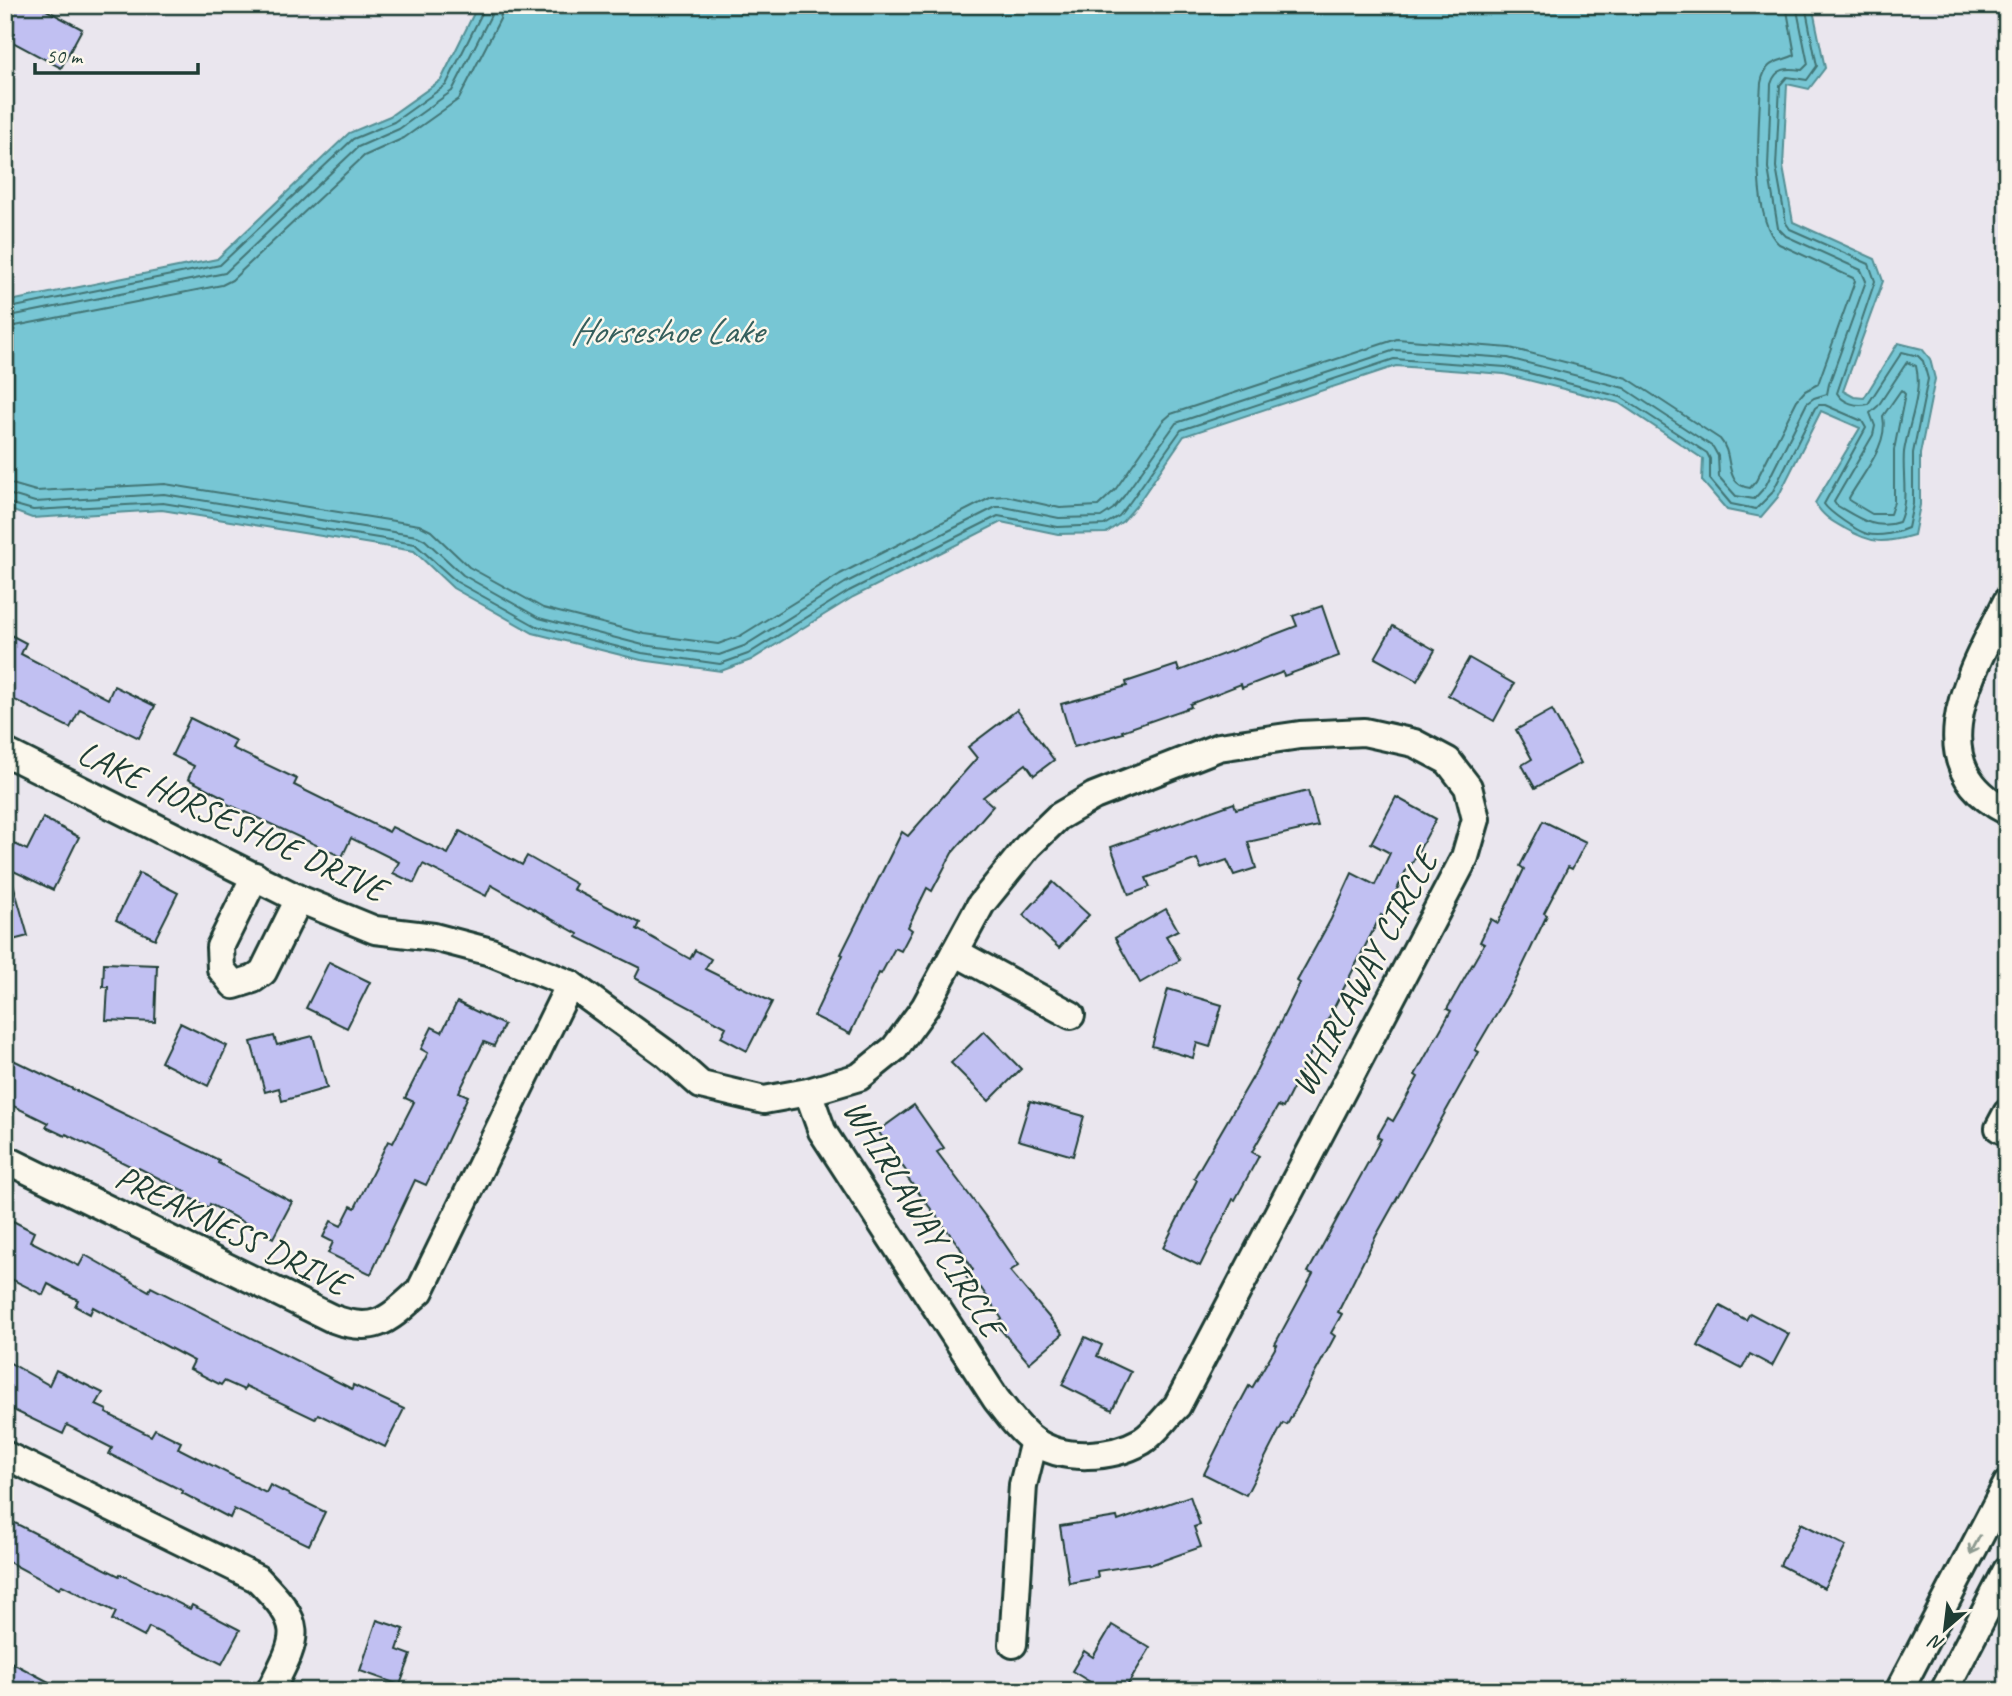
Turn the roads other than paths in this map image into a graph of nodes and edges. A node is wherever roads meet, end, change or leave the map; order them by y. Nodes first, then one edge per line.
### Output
1 (2007, 601) edge
2 (5, 752) edge
3 (2007, 811) edge
4 (255, 876) junction
5 (299, 899) junction
6 (955, 952) junction
7 (570, 984) junction
8 (1071, 1015) dead end
9 (808, 1092) junction
10 (2007, 1113) edge
11 (2007, 1132) edge
12 (5, 1159) edge
13 (1034, 1441) junction
14 (5, 1455) edge
15 (2007, 1484) edge
16 (2007, 1570) edge
17 (1013, 1644) dead end
18 (270, 1691) edge
19 (1899, 1691) edge
20 (1944, 1691) edge

1 - 3 street
2 - 4 street, LAKE HORSESHOE DRIVE
4 - 5 street, LAKE HORSESHOE DRIVE
4 - 5 street
5 - 7 street, LAKE HORSESHOE DRIVE
6 - 8 street
6 - 9 street, WHIRLAWAY CIRCLE
6 - 13 street, WHIRLAWAY CIRCLE
7 - 9 street, LAKE HORSESHOE DRIVE
7 - 12 street, PREAKNESS DRIVE
9 - 13 street, WHIRLAWAY CIRCLE
10 - 11 street
13 - 17 street
14 - 18 street
15 -> 19 street
16 - 20 street

